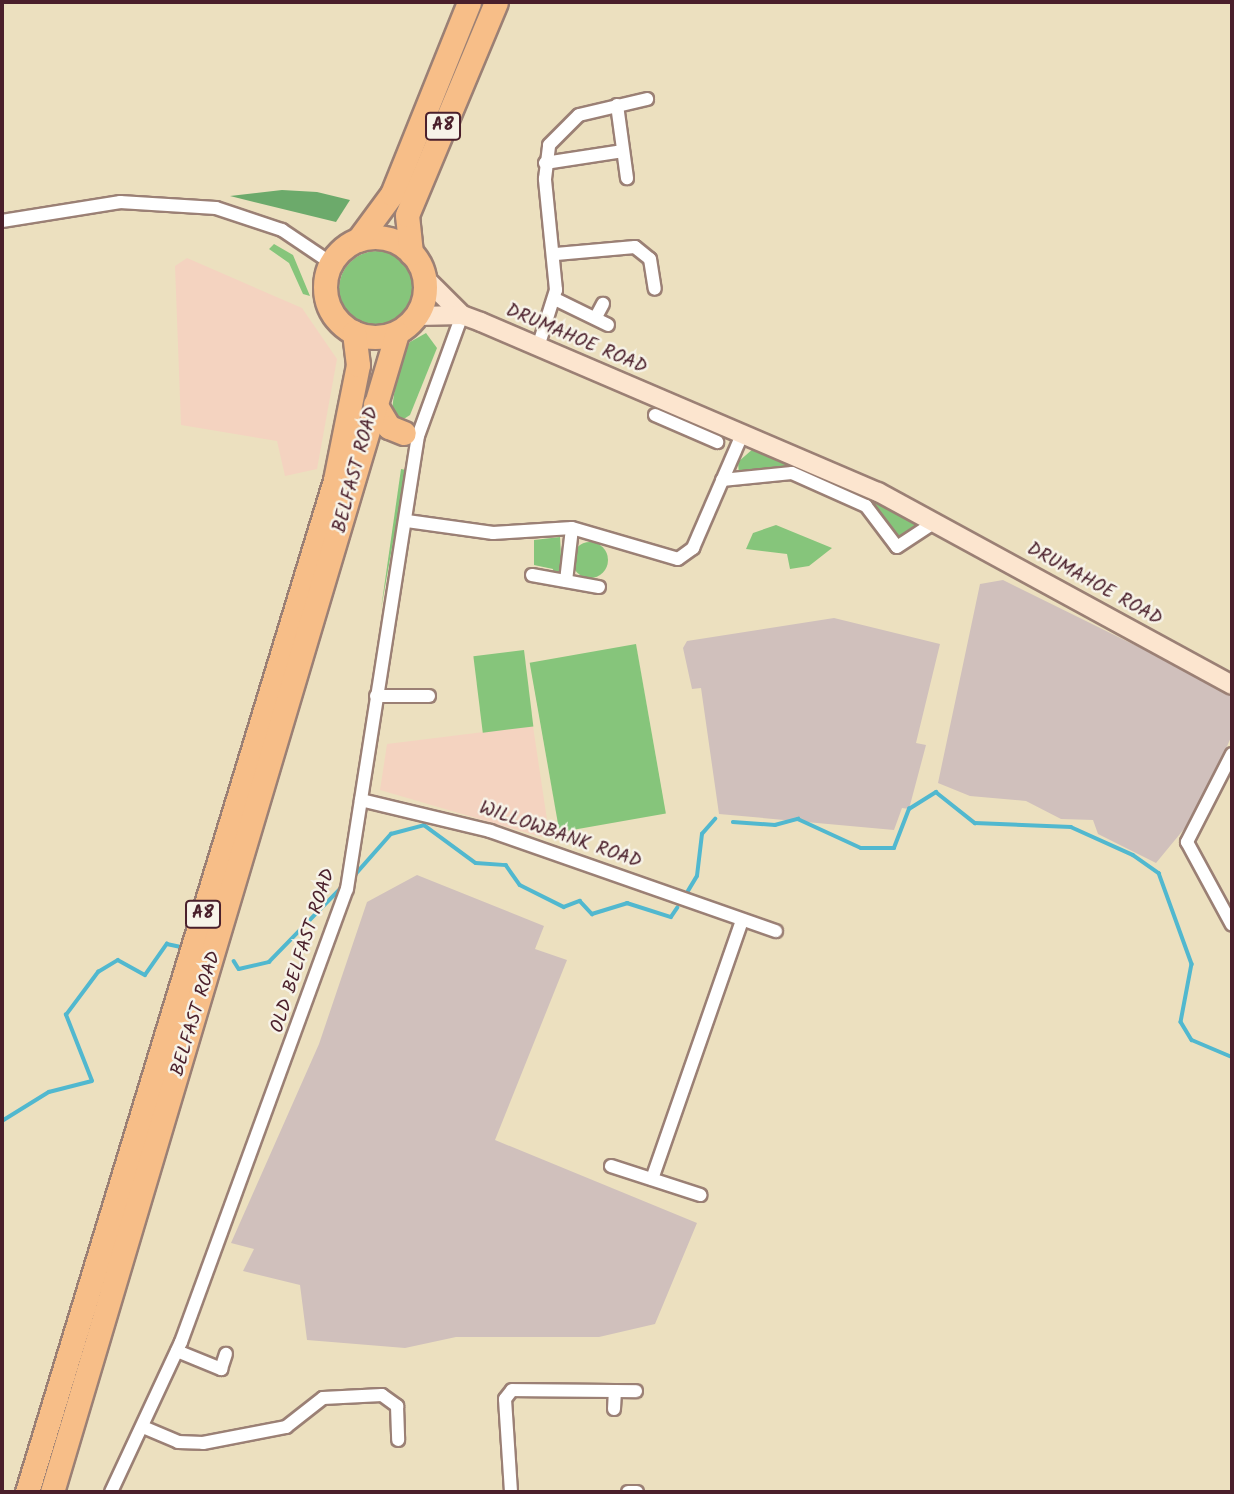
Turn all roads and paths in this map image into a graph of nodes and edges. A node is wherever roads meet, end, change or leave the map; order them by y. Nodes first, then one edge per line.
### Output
1 (469, 2) edge
2 (496, 2) edge
3 (647, 99) dead end
4 (617, 105) junction
5 (623, 150) junction
6 (545, 163) junction
7 (627, 178) dead end
8 (2, 221) edge
9 (358, 240) junction
10 (411, 253) junction
11 (556, 254) junction
12 (331, 263) junction
13 (423, 276) junction
14 (655, 289) dead end
15 (555, 299) junction
16 (603, 304) dead end
17 (462, 315) junction
18 (418, 316) junction
19 (596, 317) junction
20 (608, 325) dead end
21 (354, 332) junction
22 (397, 333) junction
23 (537, 346) junction
24 (375, 404) junction
25 (665, 413) junction
26 (411, 435) junction
27 (742, 435) junction
28 (717, 442) dead end
29 (722, 480) junction
30 (407, 521) junction
31 (935, 522) junction
32 (572, 528) junction
33 (532, 575) dead end
34 (566, 581) junction
35 (599, 587) dead end
36 (1232, 685) edge
37 (376, 696) junction
38 (429, 696) dead end
39 (1232, 754) edge
40 (361, 800) junction
41 (742, 920) junction
42 (1232, 925) edge
43 (776, 931) dead end
44 (611, 1166) dead end
45 (652, 1179) junction
46 (700, 1195) dead end
47 (177, 1351) junction
48 (226, 1354) dead end
49 (636, 1391) dead end
50 (615, 1392) junction
51 (614, 1409) dead end
52 (143, 1427) junction
53 (398, 1440) dead end
54 (27, 1492) edge
55 (52, 1492) edge
56 (111, 1492) edge
57 (511, 1492) edge
58 (628, 1492) edge
59 (637, 1492) edge

1 - 9 highway, A8
2 - 10 highway, A8
3 - 4 street
4 - 5 street
4 - 6 street
5 - 6 street
5 - 7 street
6 - 11 street
8 - 12 street
9 - 10 highway
9 - 12 highway, A8
10 - 13 highway, A8
11 - 14 street
11 - 15 street
12 - 21 highway
13 - 17 main road, DRUMAHOE ROAD
13 - 18 highway
15 - 19 street
15 - 23 street
16 - 19 street
17 - 18 main road, DRUMAHOE ROAD
17 - 23 main road, DRUMAHOE ROAD
17 - 26 street, OLD BELFAST ROAD
18 - 22 highway
19 - 20 street
21 - 22 highway
21 - 54 highway, BELFAST ROAD / A8
22 - 24 highway, BELFAST ROAD / A8
23 - 25 main road, DRUMAHOE ROAD
24 - 26 highway
24 - 55 highway, BELFAST ROAD / A8
25 - 27 main road, DRUMAHOE ROAD
25 - 28 street, DRUMAHOE ROAD
26 - 30 street, OLD BELFAST ROAD
27 - 29 street
27 - 31 main road, DRUMAHOE ROAD
29 - 31 street
29 - 32 street
30 - 32 street
30 - 37 street, OLD BELFAST ROAD
31 - 36 main road, DRUMAHOE ROAD
32 - 34 street
33 - 34 street
34 - 35 street
37 - 38 street
37 - 40 street, OLD BELFAST ROAD
39 - 42 street
40 - 41 street, WILLOWBANK ROAD
40 - 47 street, OLD BELFAST ROAD
41 - 43 street, WILLOWBANK ROAD
41 - 45 street
44 - 45 street
45 - 46 street
47 - 48 street
47 - 52 street, OLD BELFAST ROAD
49 - 50 street
50 - 51 street
50 - 57 street
52 - 53 street
52 - 56 street, OLD BELFAST ROAD
58 - 59 street

